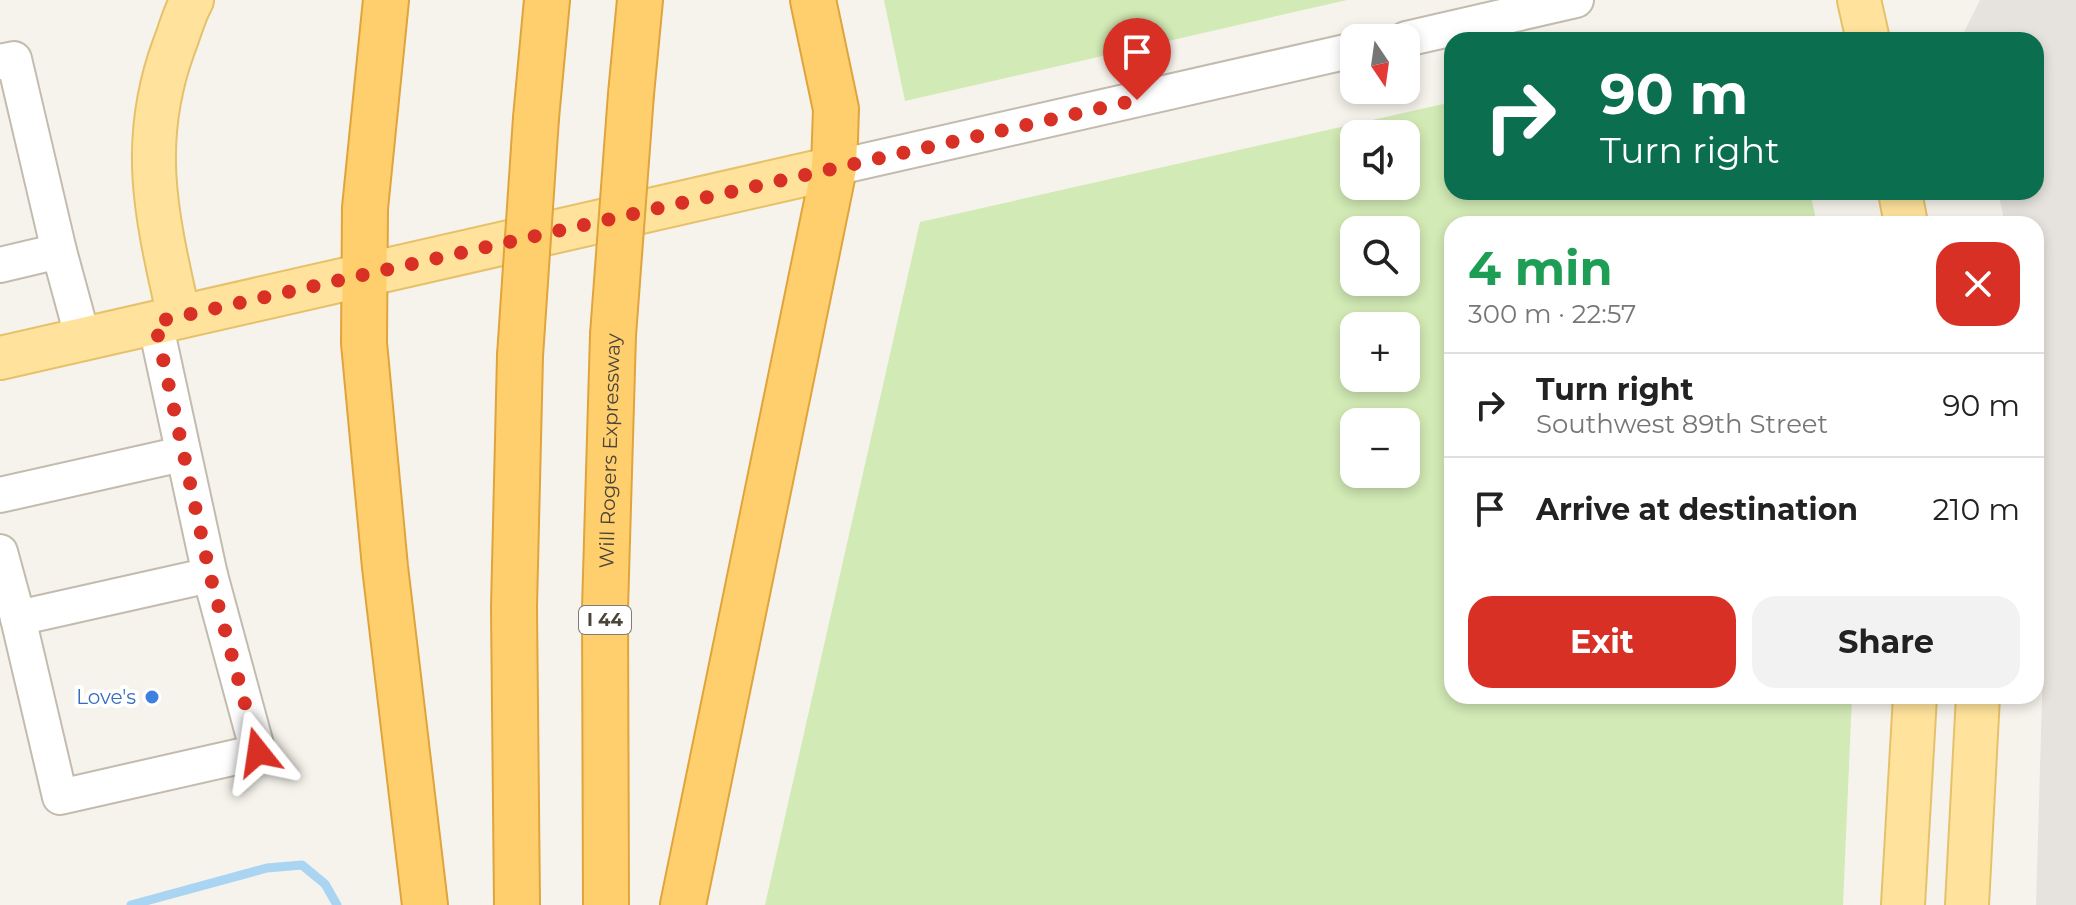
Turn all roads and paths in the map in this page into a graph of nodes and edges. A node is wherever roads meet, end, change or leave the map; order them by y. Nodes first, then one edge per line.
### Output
1 (192, 0) edge
2 (386, 0) edge
3 (547, 0) edge
4 (640, 0) edge
5 (813, 0) edge
6 (1576, 0) edge
7 (1859, 0) edge
8 (1866, 32) edge
9 (1420, 36) edge
10 (1340, 53) edge
11 (0, 62) edge
12 (834, 168) junction
13 (59, 251) junction
14 (0, 265) edge
15 (364, 273) junction
16 (167, 319) junction
17 (83, 339) junction
18 (0, 358) edge
19 (182, 454) junction
20 (0, 495) edge
21 (0, 552) edge
22 (210, 575) junction
23 (18, 618) junction
24 (1915, 704) edge
25 (1978, 704) edge
26 (425, 905) edge
27 (517, 905) edge
28 (606, 905) edge
29 (683, 905) edge
30 (1903, 905) edge
31 (1967, 905) edge

1 - 16 main road
2 - 15 highway
3 - 27 highway, bridge
4 - 28 highway, Will Rogers Expressway / I 44, bridge
5 - 12 highway
6 - 9 street
7 - 8 main road
10 - 12 street
11 - 13 street
12 - 15 main road
12 - 29 highway
13 - 14 street
13 - 17 street
15 - 16 main road
15 - 26 highway
16 - 17 main road
16 - 19 street
17 - 18 main road
19 - 20 street
19 - 22 street
21 - 23 street
22 - 23 street
22 - 23 street
24 - 30 main road
25 - 31 main road

